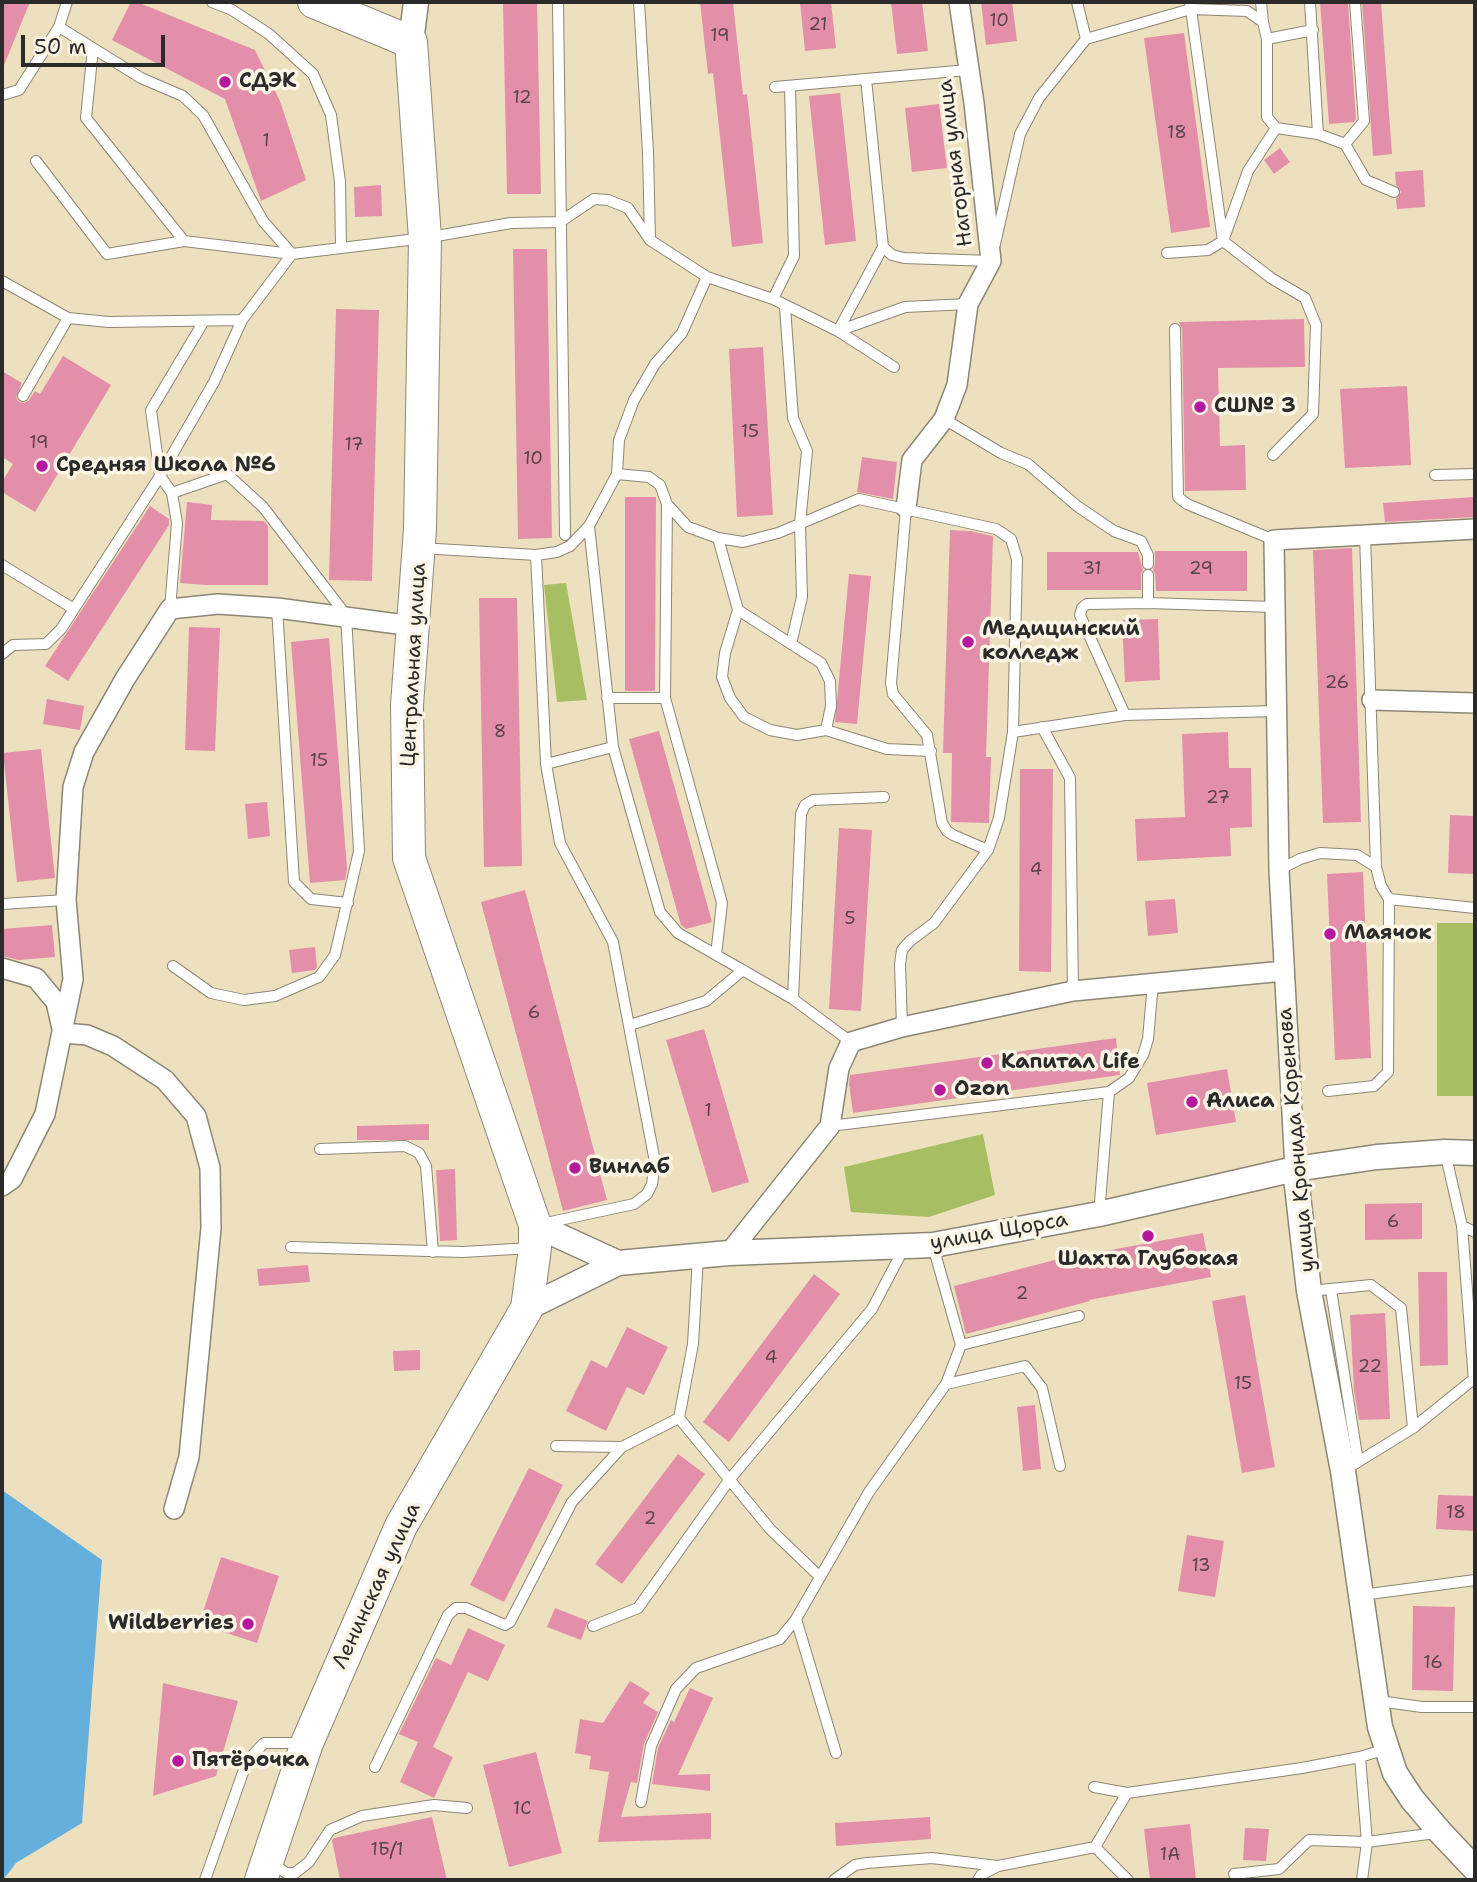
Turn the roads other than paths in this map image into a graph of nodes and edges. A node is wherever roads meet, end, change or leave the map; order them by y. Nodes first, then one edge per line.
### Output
1 (67, 2) edge
2 (212, 2) edge
3 (314, 2) edge
4 (416, 2) edge
5 (558, 2) edge
6 (639, 2) edge
7 (958, 2) edge
8 (1077, 2) edge
9 (1261, 2) edge
10 (1310, 2) edge
11 (1355, 2) edge
12 (1190, 6) edge
13 (1262, 22) junction
14 (59, 27) junction
15 (1312, 30) junction
16 (1086, 39) junction
17 (1267, 39) junction
18 (411, 42) junction
19 (93, 48) junction
20 (968, 70) junction
21 (866, 79) junction
22 (775, 86) dead end
23 (790, 86) junction
24 (2, 95) edge
25 (1276, 128) junction
26 (1318, 134) junction
27 (1345, 144) junction
28 (36, 161) dead end
29 (1394, 192) dead end
30 (560, 222) junction
31 (425, 238) junction
32 (650, 240) junction
33 (184, 241) junction
34 (1223, 241) junction
35 (883, 247) junction
36 (341, 248) junction
37 (1167, 253) dead end
38 (292, 254) junction
39 (991, 261) junction
40 (707, 277) junction
41 (2, 281) edge
42 (773, 299) junction
43 (968, 304) junction
44 (785, 307) junction
45 (68, 318) junction
46 (243, 320) junction
47 (204, 321) junction
48 (1175, 329) dead end
49 (838, 331) junction
50 (894, 367) dead end
51 (23, 396) dead end
52 (944, 419) junction
53 (1273, 455) dead end
54 (617, 474) junction
55 (1475, 474) edge
56 (1435, 475) dead end
57 (160, 476) junction
58 (172, 493) junction
59 (667, 504) junction
60 (906, 508) junction
61 (800, 524) junction
62 (589, 526) junction
63 (1475, 529) edge
64 (565, 535) dead end
65 (1365, 535) junction
66 (718, 538) junction
67 (1273, 540) junction
68 (419, 548) junction
69 (536, 555) junction
70 (1148, 564) dead end
71 (2, 565) edge
72 (1148, 575) dead end
73 (1148, 603) junction
74 (1274, 607) junction
75 (277, 608) junction
76 (74, 609) junction
77 (170, 609) junction
78 (738, 610) junction
79 (346, 615) junction
80 (413, 626) junction
81 (791, 644) junction
82 (2, 654) edge
83 (607, 698) junction
84 (665, 698) junction
85 (1372, 700) junction
86 (1475, 703) edge
87 (1277, 711) junction
88 (1125, 715) junction
89 (1042, 727) junction
90 (826, 730) junction
91 (1013, 732) junction
92 (613, 747) junction
93 (931, 751) junction
94 (546, 764) junction
95 (884, 797) dead end
96 (988, 850) junction
97 (1376, 867) junction
98 (1279, 870) junction
99 (1390, 899) junction
100 (65, 900) junction
101 (348, 903) junction
102 (2, 904) edge
103 (1475, 908) edge
104 (716, 955) junction
105 (173, 966) dead end
106 (2, 968) edge
107 (743, 970) junction
108 (1284, 971) junction
109 (1153, 983) junction
110 (1073, 991) junction
111 (793, 999) junction
112 (630, 1025) junction
113 (902, 1027) junction
114 (63, 1033) junction
115 (851, 1042) junction
116 (1328, 1091) dead end
117 (1109, 1092) junction
118 (830, 1126) junction
119 (320, 1149) dead end
120 (1445, 1152) junction
121 (1475, 1153) edge
122 (1295, 1168) junction
123 (2, 1186) edge
124 (1099, 1214) junction
125 (1462, 1226) junction
126 (1475, 1232) edge
127 (535, 1237) junction
128 (933, 1245) junction
129 (291, 1247) dead end
130 (904, 1247) junction
131 (433, 1252) junction
132 (729, 1253) junction
133 (698, 1255) junction
134 (618, 1263) junction
135 (1320, 1290) junction
136 (527, 1308) junction
137 (1079, 1316) dead end
138 (961, 1345) junction
139 (1474, 1379) edge
140 (946, 1384) junction
141 (679, 1418) junction
142 (1413, 1428) junction
143 (556, 1446) dead end
144 (622, 1447) junction
145 (1060, 1466) dead end
146 (1351, 1466) junction
147 (730, 1479) junction
148 (174, 1509) dead end
149 (819, 1576) junction
150 (1475, 1580) edge
151 (1362, 1595) junction
152 (796, 1619) junction
153 (593, 1626) dead end
154 (1376, 1706) junction
155 (1475, 1707) edge
156 (307, 1743) junction
157 (1387, 1749) junction
158 (835, 1753) dead end
159 (1360, 1757) junction
160 (375, 1767) dead end
161 (1094, 1787) dead end
162 (1127, 1793) junction
163 (641, 1802) dead end
164 (467, 1808) dead end
165 (1440, 1832) junction
166 (1367, 1842) junction
167 (1096, 1847) junction
168 (998, 1866) junction
169 (1475, 1869) edge
170 (264, 1870) edge
171 (1234, 1874) dead end
172 (205, 1880) edge
173 (834, 1880) edge
174 (978, 1880) edge
175 (1128, 1880) edge
176 (1362, 1880) edge

1 - 14 lane
2 - 36 lane
3 - 18 main road
4 - 18 street, Центральная улица
5 - 30 lane
6 - 32 lane
7 - 20 street, Нагорная улица
8 - 16 lane
9 - 13 lane
10 - 15 lane
11 - 27 lane
12 - 13 lane
12 - 16 lane
12 - 34 lane
13 - 17 lane
14 - 19 lane
14 - 24 lane
15 - 17 lane
15 - 26 lane
16 - 39 lane
17 - 25 lane
18 - 31 main road, Центральная улица
19 - 33 lane
19 - 38 lane
20 - 21 lane
20 - 39 street, Нагорная улица
21 - 23 lane
21 - 35 lane
22 - 23 lane
23 - 42 lane
25 - 26 lane
25 - 34 lane
26 - 27 lane
27 - 29 lane
28 - 33 lane
30 - 31 lane
30 - 32 lane
30 - 64 lane
31 - 36 lane
31 - 68 main road, Центральная улица
32 - 40 lane
33 - 38 lane
34 - 37 lane
34 - 53 lane
35 - 39 lane
35 - 49 lane
36 - 38 lane
38 - 46 lane
39 - 43 street, Нагорная улица
40 - 42 lane
40 - 54 lane
41 - 45 lane
42 - 44 lane
43 - 49 lane
43 - 52 street, Нагорная улица
44 - 49 lane
44 - 61 lane
45 - 47 lane
45 - 51 lane
46 - 47 lane
46 - 57 lane
47 - 57 lane
48 - 67 lane
49 - 50 lane
52 - 60 street, Нагорная улица
52 - 70 lane
54 - 59 lane
54 - 62 lane
55 - 56 lane
57 - 58 lane
57 - 76 lane
58 - 77 lane
58 - 79 lane
59 - 66 lane
59 - 84 lane
60 - 61 lane
60 - 91 lane
60 - 93 lane
61 - 66 lane
61 - 81 lane
62 - 69 lane
62 - 83 lane
63 - 65 street
65 - 67 street
65 - 85 lane
66 - 78 lane
67 - 74 street, улица Кронида Коренова
68 - 69 lane
68 - 80 main road, Центральная улица
69 - 94 lane
71 - 76 lane
72 - 73 lane
73 - 74 lane
73 - 88 lane
74 - 87 street, улица Кронида Коренова
75 - 77 street
75 - 79 street
75 - 101 lane
76 - 82 lane
77 - 100 street
78 - 81 lane
78 - 90 lane
79 - 80 street
79 - 101 lane
80 - 127 main road, Центральная улица
81 - 90 lane
83 - 84 lane
83 - 92 lane
84 - 104 lane
85 - 86 street
85 - 97 lane
87 - 88 lane
87 - 98 street, улица Кронида Коренова
88 - 89 lane
89 - 91 lane
89 - 110 lane
90 - 93 lane
91 - 96 lane
92 - 94 lane
92 - 104 lane
93 - 96 lane
94 - 112 lane
95 - 111 lane
96 - 113 lane
97 - 98 lane
97 - 99 lane
98 - 108 street, улица Кронида Коренова
99 - 103 lane
99 - 116 lane
100 - 102 lane
100 - 114 street
101 - 105 lane
104 - 107 lane
106 - 114 street
107 - 111 lane
107 - 112 lane
108 - 109 street
108 - 122 street, улица Кронида Коренова
109 - 110 street
109 - 117 lane
110 - 113 street
111 - 115 lane
112 - 127 lane
113 - 115 street
114 - 123 street
114 - 148 street
115 - 118 street
117 - 118 lane
117 - 124 lane
118 - 132 street
119 - 131 lane
120 - 121 street, улица Щорса
120 - 122 street, улица Щорса
120 - 125 lane
122 - 124 street, улица Щорса
122 - 135 street, улица Кронида Коренова
124 - 128 street, улица Щорса
125 - 126 lane
125 - 139 lane
127 - 131 lane
127 - 134 street
127 - 136 main road, Центральная улица
128 - 130 street, улица Щорса
128 - 138 lane
129 - 131 lane
130 - 132 street, улица Щорса
130 - 147 lane
132 - 133 street, улица Щорса
133 - 134 street, улица Щорса
133 - 141 lane
134 - 136 street, улица Щорса
135 - 142 lane
135 - 146 street, улица Кронида Коренова
136 - 156 main road, Ленинская улица
137 - 138 lane
138 - 140 lane
139 - 142 lane
140 - 145 lane
140 - 149 lane
141 - 144 lane
141 - 147 lane
142 - 146 lane
143 - 144 lane
144 - 160 lane
146 - 151 street, улица Кронида Коренова
147 - 149 lane
147 - 153 lane
149 - 152 lane
150 - 151 lane
151 - 154 street, улица Кронида Коренова
152 - 158 lane
152 - 163 lane
154 - 155 lane
154 - 157 street, улица Кронида Коренова
156 - 170 main road, Ленинская улица
156 - 172 lane
157 - 159 lane
157 - 165 street, улица Кронида Коренова
159 - 162 lane
159 - 166 lane
161 - 162 lane
162 - 167 lane
164 - 170 lane
165 - 166 lane
165 - 169 street, улица Кронида Коренова
166 - 171 lane
166 - 176 lane
167 - 168 lane
167 - 175 lane
168 - 173 lane
168 - 174 lane

